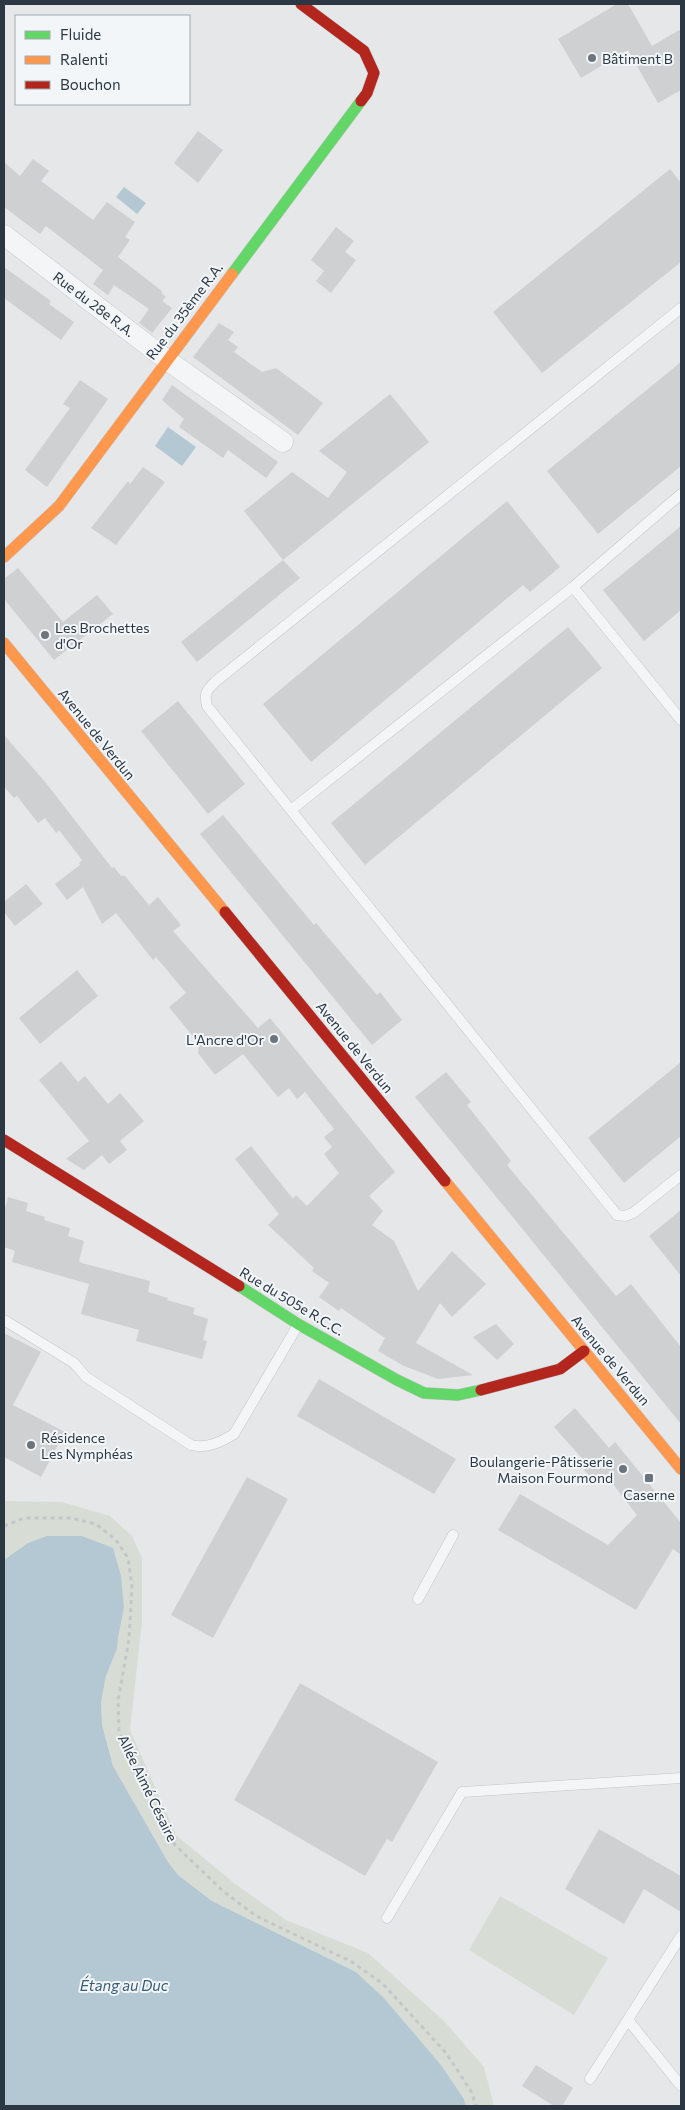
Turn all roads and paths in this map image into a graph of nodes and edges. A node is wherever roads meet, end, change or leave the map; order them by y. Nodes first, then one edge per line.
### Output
1 (302, 4) edge
2 (4, 235) edge
3 (681, 308) edge
4 (167, 360) junction
5 (283, 442) dead end
6 (681, 494) edge
7 (4, 557) edge
8 (573, 587) junction
9 (4, 643) edge
10 (681, 720) edge
11 (291, 810) junction
12 (4, 1140) edge
13 (681, 1175) edge
14 (4, 1320) edge
15 (298, 1324) junction
16 (584, 1351) junction
17 (681, 1469) edge
18 (4, 1526) edge
19 (452, 1534) dead end
20 (418, 1599) dead end
21 (681, 1778) edge
22 (387, 1918) dead end
23 (681, 1936) edge
24 (628, 2020) junction
25 (590, 2079) dead end
26 (681, 2086) edge
27 (476, 2106) edge

1 - 4 street, Rue du 35ème R.A.
2 - 4 street, Rue du 28e R.A.
3 - 11 lane
4 - 5 street, Rue du 28e R.A.
4 - 7 street, Rue du 35ème R.A.
6 - 8 lane
8 - 10 lane
8 - 11 lane
9 - 16 street, Avenue de Verdun
11 - 13 lane
12 - 15 street, Rue du 505e R.C.C.
14 - 15 lane
15 - 16 street, Rue du 505e R.C.C.
16 - 17 street, Avenue de Verdun
18 - 27 path, Allée Aimé Césaire
19 - 20 lane
21 - 22 lane
23 - 24 lane
24 - 25 lane
24 - 26 lane

